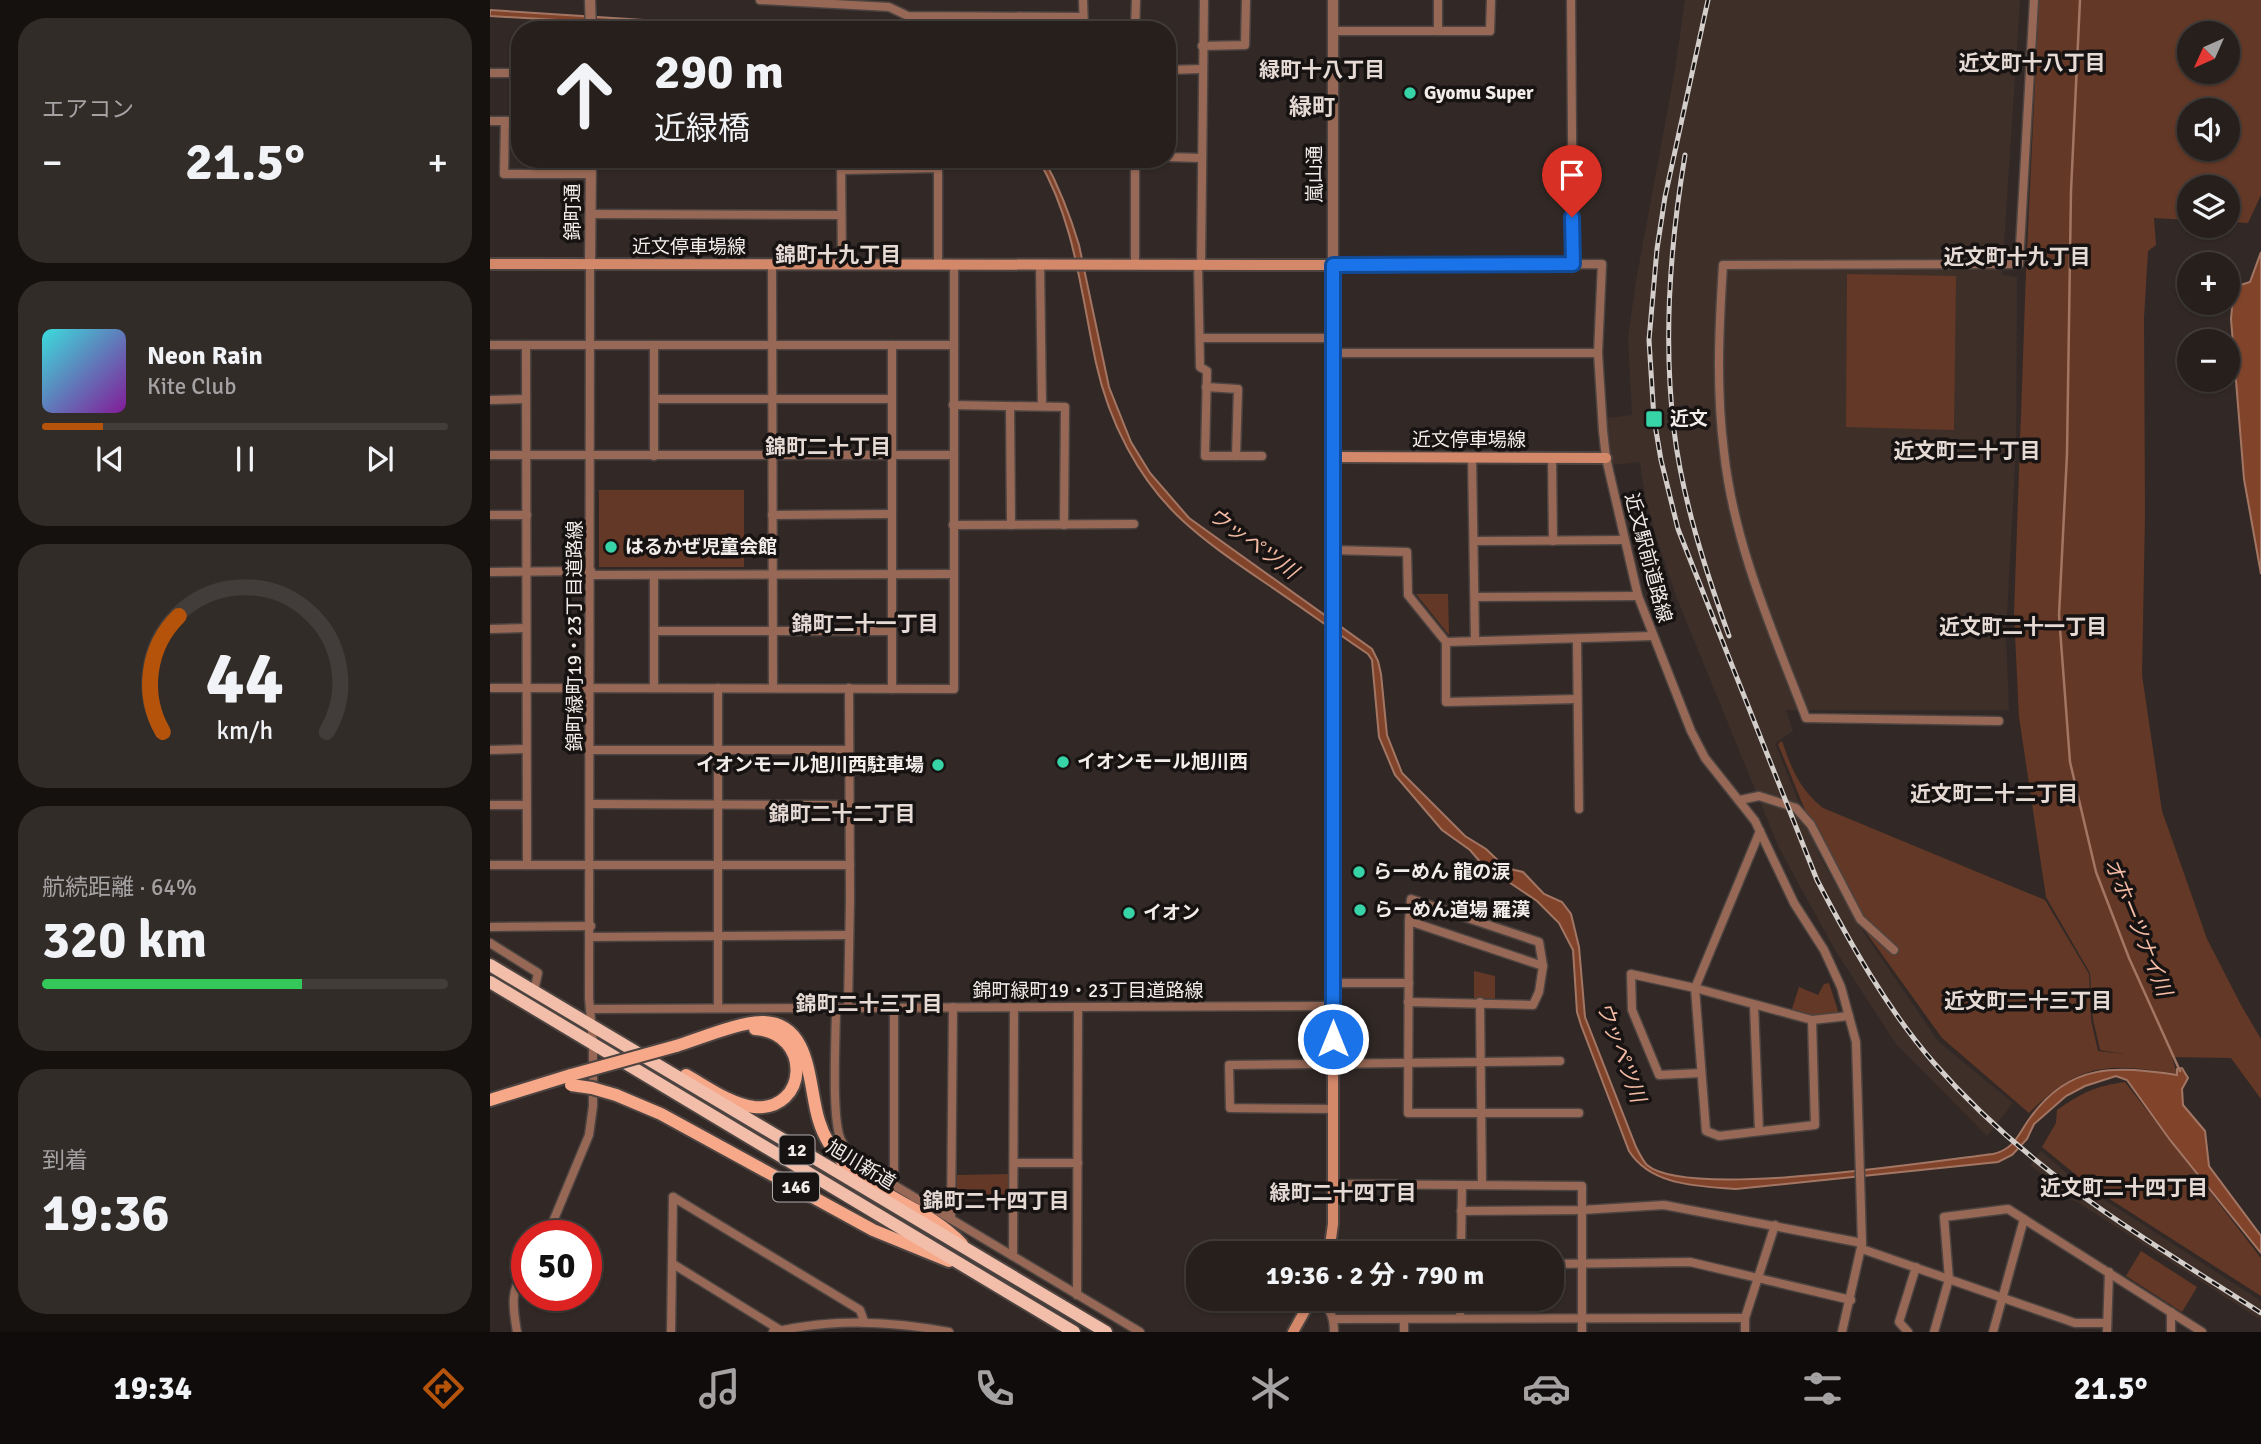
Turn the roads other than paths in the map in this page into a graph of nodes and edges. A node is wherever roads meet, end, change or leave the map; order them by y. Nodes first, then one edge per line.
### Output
1 (590, 0) edge
2 (760, 0) edge
3 (1083, 0) edge
4 (1136, 0) edge
5 (1204, 0) edge
6 (1246, 0) edge
7 (1332, 0) edge
8 (1438, 0) edge
9 (1491, 0) edge
10 (1571, 0) edge
11 (2034, 0) edge
12 (838, 3) edge
13 (1083, 17) junction
14 (591, 21) edge
15 (1083, 21) edge
16 (1135, 21) edge
17 (1333, 31) junction
18 (1438, 31) junction
19 (1202, 46) junction
20 (1201, 69) junction
21 (1176, 70) edge
22 (490, 73) edge
23 (511, 73) edge
24 (490, 121) edge
25 (505, 121) junction
26 (511, 121) edge
27 (1176, 158) edge
28 (1201, 158) junction
29 (591, 168) edge
30 (1135, 168) edge
31 (841, 170) joint
32 (591, 174) junction
33 (591, 214) junction
34 (841, 215) junction
35 (490, 264) edge
36 (590, 264) junction
37 (772, 264) junction
38 (842, 264) junction
39 (938, 264) junction
40 (954, 264) junction
41 (1040, 264) junction
42 (1135, 264) junction
43 (1200, 264) junction
44 (1573, 264) junction
45 (1333, 265) junction
46 (1200, 338) junction
47 (1332, 338) junction
48 (490, 345) edge
49 (526, 345) junction
50 (590, 345) junction
51 (654, 345) junction
52 (892, 345) junction
53 (954, 345) junction
54 (772, 346) junction
55 (1332, 353) junction
56 (1598, 353) junction
57 (1206, 387) junction
58 (654, 399) junction
59 (892, 399) junction
60 (490, 400) edge
61 (526, 400) junction
62 (772, 400) junction
63 (953, 405) junction
64 (1010, 406) junction
65 (1042, 406) junction
66 (490, 455) edge
67 (527, 455) junction
68 (954, 455) junction
69 (591, 456) junction
70 (654, 456) junction
71 (773, 456) junction
72 (892, 456) junction
73 (1236, 456) junction
74 (1262, 456) dead end
75 (1332, 457) junction
76 (1472, 457) junction
77 (1552, 457) junction
78 (1606, 458) junction
79 (891, 514) junction
80 (490, 515) edge
81 (527, 515) junction
82 (772, 515) junction
83 (1135, 524) dead end
84 (954, 525) junction
85 (1011, 525) junction
86 (1064, 525) junction
87 (1624, 540) junction
88 (1475, 541) junction
89 (1553, 541) junction
90 (1332, 550) junction
91 (490, 572) edge
92 (527, 572) junction
93 (591, 573) junction
94 (892, 574) junction
95 (654, 575) junction
96 (772, 575) junction
97 (953, 575) junction
98 (1638, 596) junction
99 (1475, 597) junction
100 (526, 628) junction
101 (490, 629) edge
102 (654, 631) junction
103 (891, 631) junction
104 (772, 632) junction
105 (1653, 636) junction
106 (1475, 640) junction
107 (1577, 640) junction
108 (1446, 642) junction
109 (490, 688) edge
110 (526, 688) junction
111 (654, 688) junction
112 (718, 688) junction
113 (773, 688) junction
114 (849, 688) junction
115 (590, 689) junction
116 (892, 689) junction
117 (1577, 699) junction
118 (1999, 721) dead end
119 (525, 749) junction
120 (490, 750) edge
121 (590, 750) junction
122 (718, 750) junction
123 (849, 750) junction
124 (1740, 800) junction
125 (590, 804) junction
126 (717, 804) junction
127 (490, 805) edge
128 (526, 805) junction
129 (850, 805) junction
130 (1579, 809) dead end
131 (1760, 831) junction
132 (527, 864) junction
133 (850, 864) junction
134 (490, 865) edge
135 (590, 865) junction
136 (717, 865) junction
137 (1409, 921) junction
138 (591, 926) junction
139 (490, 927) edge
140 (848, 935) junction
141 (717, 936) junction
142 (590, 937) junction
143 (490, 943) edge
144 (1894, 950) dead end
145 (490, 965) edge
146 (1543, 966) junction
147 (490, 982) edge
148 (1333, 983) junction
149 (1409, 983) junction
150 (1695, 988) junction
151 (534, 991) junction
152 (1408, 1002) junction
153 (1480, 1002) junction
154 (1754, 1004) junction
155 (1333, 1006) junction
156 (836, 1007) junction
157 (848, 1007) junction
158 (894, 1007) junction
159 (953, 1007) junction
160 (1078, 1007) junction
161 (718, 1008) junction
162 (1014, 1008) junction
163 (590, 1009) junction
164 (1850, 1016) junction
165 (1812, 1020) junction
166 (592, 1027) junction
167 (722, 1032) junction
168 (616, 1042) junction
169 (593, 1043) junction
170 (1481, 1061) junction
171 (1560, 1061) dead end
172 (1333, 1063) junction
173 (1408, 1063) junction
174 (1701, 1073) junction
175 (571, 1080) junction
176 (490, 1100) edge
177 (1333, 1110) junction
178 (1579, 1113) dead end
179 (1482, 1114) junction
180 (1759, 1130) junction
181 (1013, 1163) junction
182 (1078, 1163) junction
183 (1333, 1184) junction
184 (894, 1185) junction
185 (1462, 1185) junction
186 (1482, 1185) junction
187 (1583, 1210) junction
188 (1461, 1211) junction
189 (951, 1219) junction
190 (2024, 1219) junction
191 (554, 1220) edge
192 (1775, 1225) junction
193 (1330, 1241) edge
194 (1461, 1241) edge
195 (1862, 1246) junction
196 (972, 1254) junction
197 (1013, 1256) junction
198 (673, 1264) junction
199 (1564, 1264) edge
200 (1582, 1264) junction
201 (1916, 1267) junction
202 (2109, 1272) junction
203 (978, 1274) junction
204 (1758, 1278) junction
205 (1949, 1279) junction
206 (1077, 1295) junction
207 (2002, 1298) junction
208 (1851, 1300) junction
209 (515, 1311) edge
210 (1305, 1311) edge
211 (1330, 1311) edge
212 (1460, 1311) edge
213 (2171, 1312) junction
214 (1460, 1318) junction
215 (1582, 1318) junction
216 (1745, 1318) junction
217 (1334, 1319) junction
218 (1404, 1319) junction
219 (852, 1321) junction
220 (864, 1321) junction
221 (2107, 1327) edge
222 (800, 1330) edge
223 (777, 1331) edge
224 (517, 1332) edge
225 (671, 1332) edge
226 (851, 1332) edge
227 (948, 1332) edge
228 (1074, 1332) edge
229 (1106, 1332) edge
230 (1140, 1332) edge
231 (1293, 1332) edge
232 (1334, 1332) edge
233 (1404, 1332) edge
234 (1582, 1332) edge
235 (1745, 1332) edge
236 (1842, 1332) edge
237 (1908, 1332) edge
238 (1934, 1332) edge
239 (1993, 1332) edge
240 (2171, 1332) edge
241 (2202, 1332) edge

1 - 14 street
2 - 12 street
3 - 13 street
4 - 16 street
5 - 19 street
6 - 19 street
7 - 17 street, 嵐山通
8 - 18 street
9 - 18 street
10 - 44 street
11 - 118 street
12 - 13 street
13 - 15 street
17 - 18 street
17 - 45 street, 嵐山通
19 - 20 street
20 - 21 street
20 - 28 street
22 - 23 street
24 - 25 street
25 - 26 street
25 - 32 street
27 - 28 street
28 - 43 street
29 - 32 street, 錦町通
30 - 42 street
31 - 34 street
31 - 39 street
32 - 33 street, 錦町通
33 - 34 street
33 - 36 street, 錦町通
34 - 38 street
35 - 36 main road, 近文停車場線
36 - 37 main road, 近文停車場線
36 - 50 street, 錦町緑町19・23丁目道路線
37 - 38 main road, 近文停車場線
37 - 54 street
38 - 39 main road, 近文停車場線
39 - 40 main road, 近文停車場線
40 - 41 main road, 近文停車場線
40 - 53 street
41 - 42 main road, 近文停車場線
41 - 65 street
42 - 43 main road
43 - 45 main road
43 - 46 street
44 - 45 street
44 - 56 street, 近文駅前道路線
45 - 47 main road
46 - 47 street
46 - 57 street
47 - 55 main road
48 - 49 street
49 - 50 street
49 - 61 street
50 - 51 street
50 - 69 street, 錦町緑町19・23丁目道路線
51 - 54 street
51 - 58 street
52 - 53 street
52 - 54 street
52 - 59 street
53 - 63 street
54 - 62 street
55 - 56 street
55 - 75 main road
56 - 78 street, 近文駅前道路線
57 - 73 street
57 - 73 street
58 - 62 street
58 - 70 street
59 - 62 street
59 - 72 street
60 - 61 street
61 - 67 street
62 - 71 street
63 - 64 street
63 - 68 street
64 - 65 street
64 - 85 street
65 - 86 street
66 - 67 street
67 - 69 street
67 - 81 street
68 - 72 street
68 - 84 street
69 - 70 street
69 - 93 street, 錦町緑町19・23丁目道路線
70 - 71 street
71 - 72 street
71 - 82 street
72 - 79 street
73 - 74 street
75 - 76 main road, 近文停車場線
75 - 90 main road
76 - 77 main road, 近文停車場線
76 - 88 street
77 - 78 main road, 近文停車場線
77 - 89 street
78 - 87 street, 近文駅前道路線
79 - 82 street
79 - 94 street
80 - 81 street
81 - 92 street
82 - 96 street
83 - 86 street
84 - 85 street
84 - 97 street
85 - 86 street
87 - 89 street
87 - 98 street, 近文駅前道路線
88 - 89 street
88 - 99 street
90 - 108 street
90 - 148 main road
91 - 92 street
92 - 93 street
92 - 100 street
93 - 95 street
93 - 115 street, 錦町緑町19・23丁目道路線
94 - 96 street
94 - 97 street
94 - 103 street
95 - 96 street
95 - 102 street
96 - 104 street
97 - 116 street
98 - 99 street
98 - 105 street, 近文駅前道路線
99 - 106 street
100 - 101 street
100 - 110 street
102 - 104 street
102 - 111 street
103 - 104 street
103 - 116 street
104 - 113 street
105 - 107 street
105 - 124 street, 近文駅前道路線
106 - 107 street
106 - 108 street
107 - 117 street
108 - 117 street
109 - 110 street
110 - 115 street
110 - 119 street
111 - 112 street
111 - 115 street
112 - 113 street
112 - 122 street
113 - 114 street
114 - 116 street
114 - 123 street
115 - 121 street, 錦町緑町19・23丁目道路線
117 - 130 street
119 - 120 street
119 - 128 street
121 - 122 street
121 - 125 street, 錦町緑町19・23丁目道路線
122 - 123 street
122 - 126 street
123 - 129 street
124 - 131 street, 近文駅前道路線
124 - 144 street
125 - 126 street
125 - 135 street, 錦町緑町19・23丁目道路線
126 - 129 street
126 - 136 street
127 - 128 street
128 - 132 street
129 - 133 street
131 - 150 street
131 - 164 street, 近文駅前道路線
132 - 134 street
132 - 135 street
133 - 136 street
133 - 140 street
135 - 136 street
135 - 138 street, 錦町緑町19・23丁目道路線
136 - 141 street
137 - 146 street
137 - 146 street
137 - 149 street
138 - 139 street
138 - 142 street, 錦町緑町19・23丁目道路線
140 - 141 street
140 - 157 street
141 - 142 street
141 - 161 street
142 - 163 street, 錦町緑町19・23丁目道路線
143 - 151 street
145 - 151 highway, 旭川新道 / 12
146 - 153 street
147 - 169 highway, 旭川新道 / 12
148 - 149 street
148 - 155 main road
149 - 152 street
150 - 154 street
150 - 174 street
150 - 174 street
151 - 166 highway, 旭川新道 / 12
152 - 153 street
152 - 173 street
153 - 170 street
154 - 165 street
154 - 180 street
155 - 160 street, 錦町緑町19・23丁目道路線
155 - 172 main road
156 - 157 street, 錦町緑町19・23丁目道路線
156 - 161 street, 錦町緑町19・23丁目道路線
156 - 184 street
157 - 158 street, 錦町緑町19・23丁目道路線
158 - 159 street, 錦町緑町19・23丁目道路線
158 - 184 street
159 - 162 street, 錦町緑町19・23丁目道路線
159 - 189 street
160 - 162 street, 錦町緑町19・23丁目道路線
160 - 182 street
161 - 163 street, 錦町緑町19・23丁目道路線
162 - 181 street
163 - 166 street, 錦町緑町19・23丁目道路線
164 - 165 street
164 - 195 street, 近文駅前道路線
165 - 180 street
166 - 168 highway, 旭川新道 / 12
166 - 169 street, 錦町緑町19・23丁目道路線
167 - 168 main road, 146
167 - 175 main road, 146, bridge
167 - 196 main road, 146
168 - 196 highway, 旭川新道 / 12
169 - 191 street, 錦町緑町19・23丁目道路線
169 - 203 highway, 旭川新道 / 12
170 - 171 street
170 - 173 street
170 - 179 street
172 - 173 street
172 - 177 main road
172 - 177 street
173 - 179 street
174 - 180 street
175 - 176 main road, 146
175 - 203 main road, 146, bridge
177 - 183 main road
178 - 179 street
179 - 186 street
181 - 182 street
181 - 197 street
182 - 206 street
183 - 185 street
183 - 193 main road
184 - 189 street
185 - 186 street
185 - 188 street
186 - 187 street
187 - 188 street
187 - 192 street
187 - 200 street
188 - 194 street
189 - 197 street
190 - 202 street
190 - 205 street
190 - 207 street
192 - 195 street
192 - 204 street
195 - 201 street
195 - 208 street
196 - 229 highway, 旭川新道 / 12
197 - 206 street
198 - 220 street
198 - 223 street
198 - 225 street
199 - 200 street
200 - 204 street
200 - 215 street
201 - 205 street
201 - 237 street
202 - 213 street
202 - 221 street
203 - 228 highway, 旭川新道 / 12
204 - 208 street
204 - 216 street
205 - 207 street
205 - 238 street
206 - 230 street
207 - 221 street
207 - 239 street
208 - 236 street
209 - 224 street
210 - 231 main road
211 - 217 street
212 - 214 street
213 - 240 street
213 - 241 street
214 - 215 street
214 - 218 street
215 - 216 street
215 - 234 street
216 - 235 street
217 - 218 street
217 - 232 street
218 - 233 street
219 - 220 street
219 - 222 street
219 - 226 street
220 - 227 street
222 - 223 street

